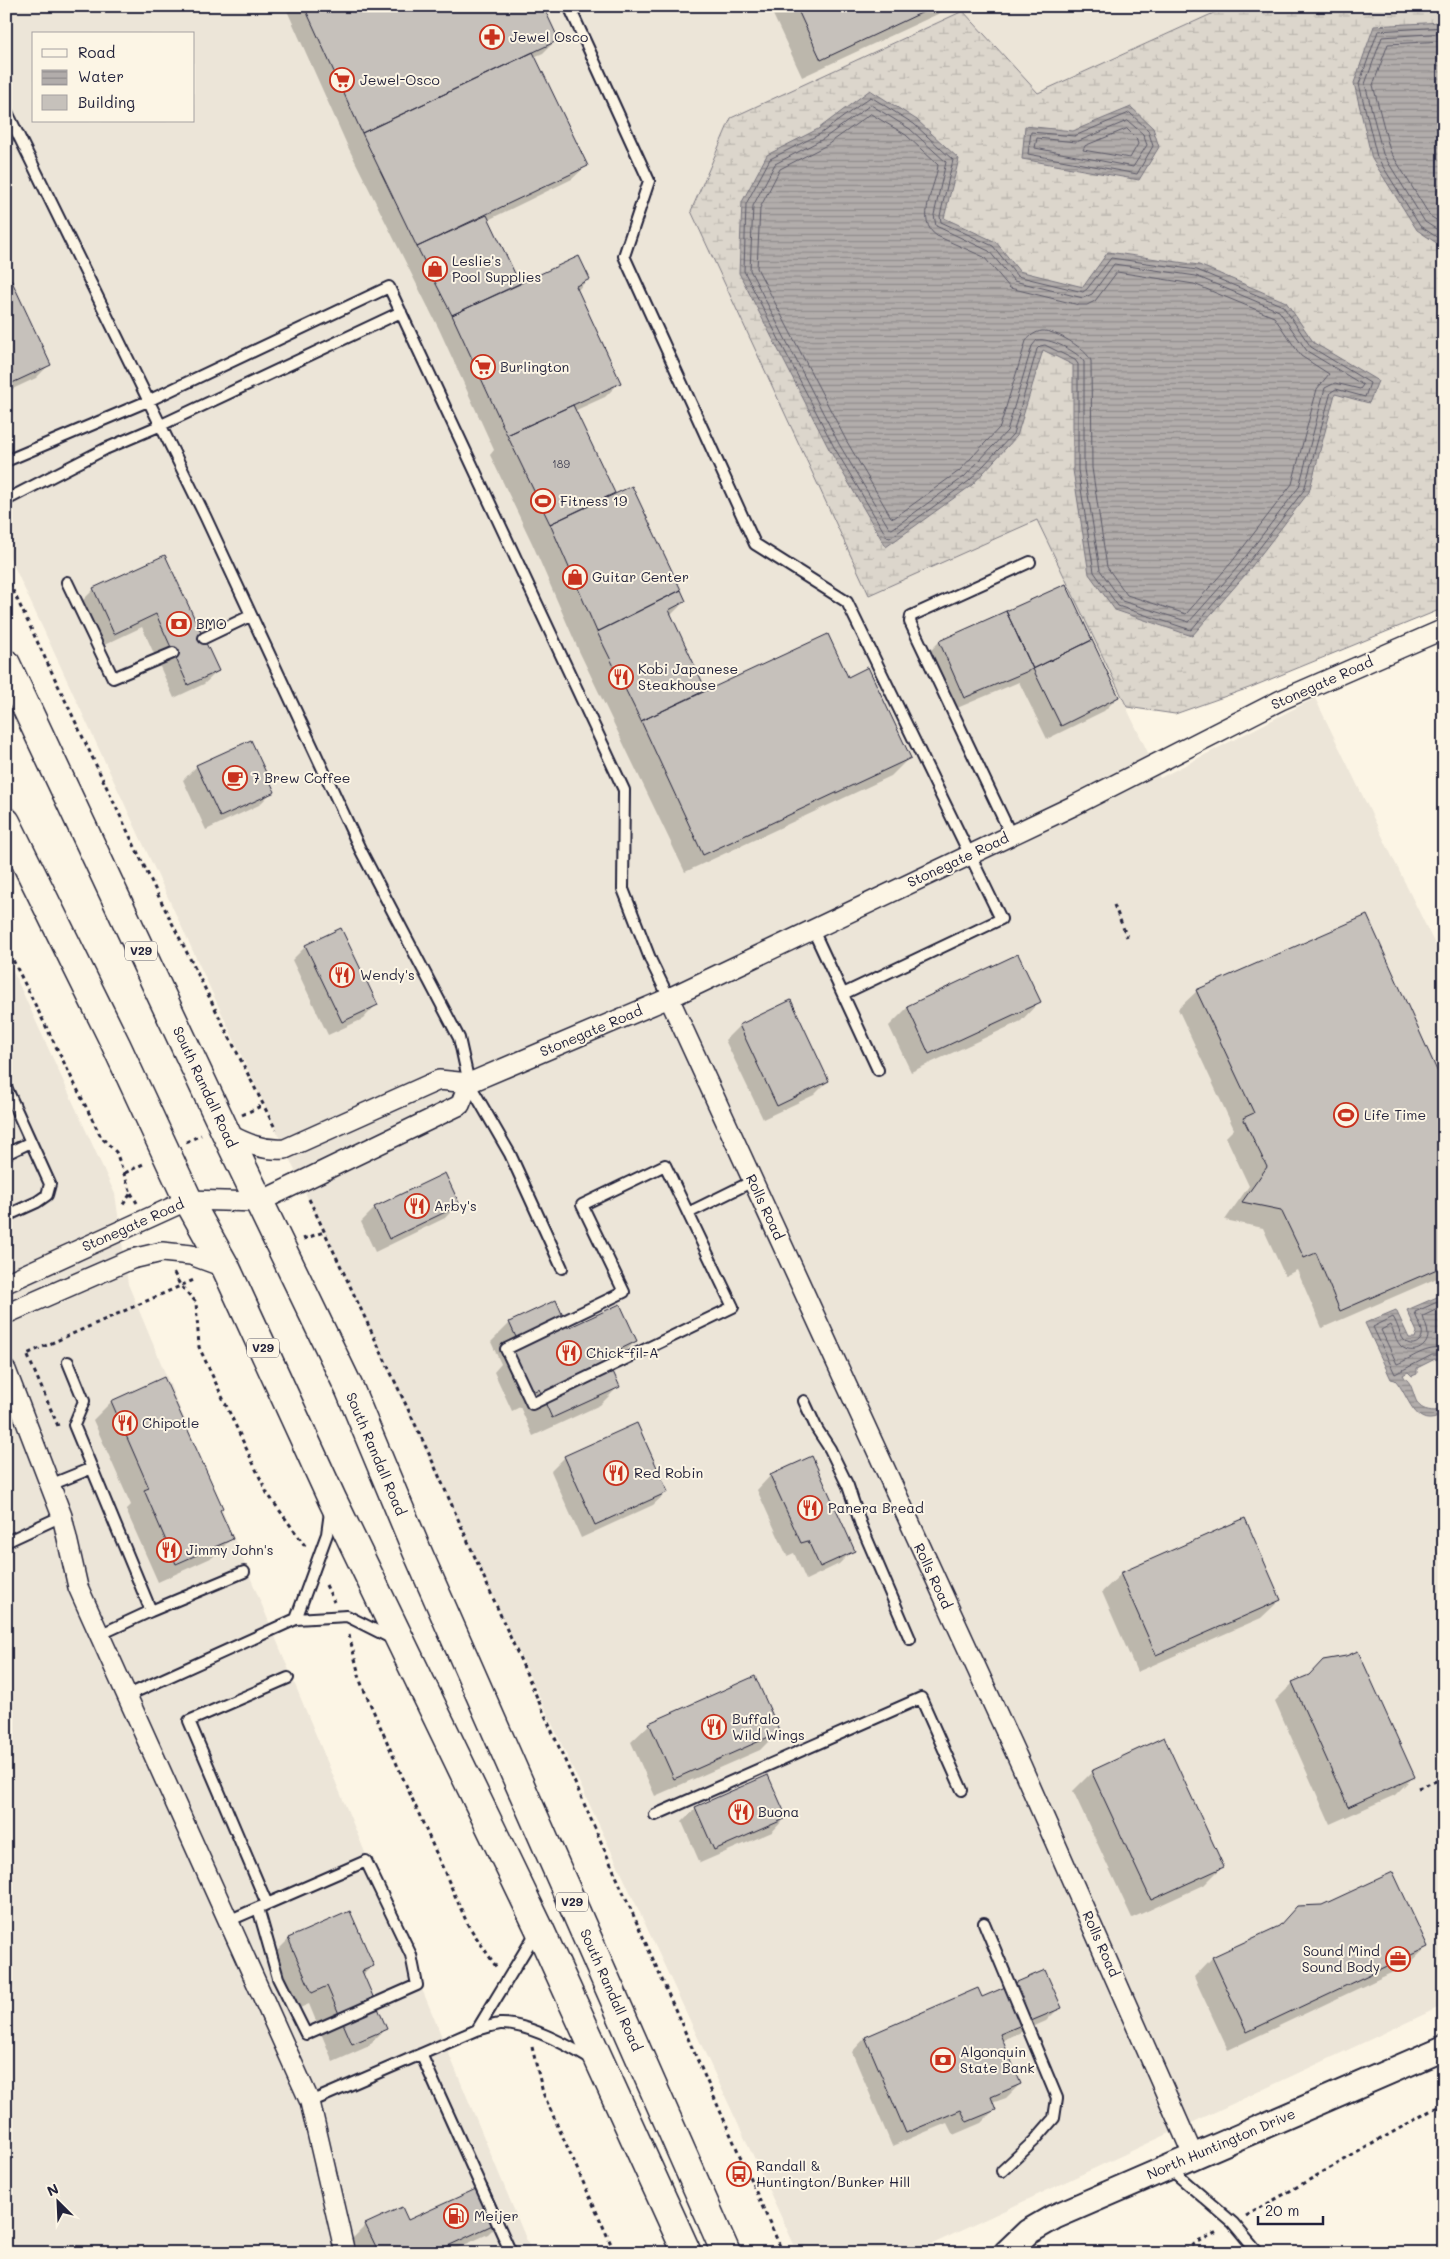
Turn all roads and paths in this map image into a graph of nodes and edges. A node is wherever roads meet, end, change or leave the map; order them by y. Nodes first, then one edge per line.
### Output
1 (569, 6) edge
2 (6, 110) edge
3 (401, 312) junction
4 (148, 401) junction
5 (159, 426) junction
6 (6, 461) edge
7 (6, 500) edge
8 (1030, 562) dead end
9 (6, 576) edge
10 (67, 582) dead end
11 (250, 616) junction
12 (1444, 629) edge
13 (204, 638) dead end
14 (173, 653) dead end
15 (6, 664) edge
16 (6, 822) edge
17 (1011, 835) junction
18 (970, 854) junction
19 (1114, 905) dead end
20 (812, 930) junction
21 (1127, 937) dead end
22 (6, 946) edge
23 (842, 994) junction
24 (669, 998) junction
25 (878, 1070) dead end
26 (469, 1083) junction
27 (6, 1087) edge
28 (263, 1105) junction
29 (224, 1128) junction
30 (276, 1130) dead end
31 (31, 1142) junction
32 (167, 1152) junction
33 (6, 1154) edge
34 (126, 1173) junction
35 (753, 1181) junction
36 (188, 1200) junction
37 (259, 1202) junction
38 (114, 1210) dead end
39 (688, 1213) junction
40 (6, 1216) edge
41 (281, 1247) junction
42 (226, 1268) junction
43 (562, 1268) dead end
44 (6, 1283) edge
45 (6, 1314) edge
46 (68, 1362) dead end
47 (6, 1370) edge
48 (804, 1400) dead end
49 (92, 1468) junction
50 (50, 1485) junction
51 (332, 1499) junction
52 (62, 1516) junction
53 (6, 1542) edge
54 (316, 1564) junction
55 (244, 1572) dead end
56 (151, 1610) junction
57 (340, 1617) junction
58 (296, 1619) junction
59 (99, 1635) junction
60 (910, 1639) dead end
61 (401, 1642) junction
62 (288, 1678) dead end
63 (126, 1696) junction
64 (1444, 1778) edge
65 (1418, 1788) dead end
66 (962, 1790) dead end
67 (655, 1815) dead end
68 (262, 1906) junction
69 (228, 1921) junction
70 (984, 1923) dead end
71 (539, 1928) junction
72 (498, 1969) dead end
73 (477, 2030) junction
74 (1444, 2048) edge
75 (534, 2052) dead end
76 (421, 2054) junction
77 (603, 2067) junction
78 (310, 2102) junction
79 (1444, 2102) edge
80 (1193, 2155) junction
81 (1168, 2166) junction
82 (1002, 2171) dead end
83 (1234, 2223) junction
84 (345, 2253) edge
85 (511, 2253) edge
86 (615, 2253) edge
87 (687, 2253) edge
88 (726, 2253) edge
89 (783, 2253) edge
90 (1006, 2253) edge
91 (1178, 2253) edge
92 (1258, 2253) edge

1 - 18 lane
2 - 4 lane
3 - 4 lane
3 - 5 lane
3 - 24 lane
4 - 5 lane
4 - 6 lane
5 - 7 lane
5 - 11 lane
8 - 17 lane
9 - 28 path
10 - 14 lane
11 - 13 lane
11 - 26 lane
12 - 17 street, Stonegate Road
15 - 29 main road, South Randall Road / V29
16 - 32 main road, V29
17 - 18 street, Stonegate Road
18 - 20 street, Stonegate Road
18 - 23 lane
19 - 21 path
20 - 23 lane
20 - 24 street, Stonegate Road
22 - 34 path
23 - 25 lane
24 - 26 street, Stonegate Road
24 - 35 street, Rolls Road
26 - 29 street, Stonegate Road
26 - 37 street, Stonegate Road
26 - 43 lane
27 - 31 lane
28 - 29 path
28 - 30 path
29 - 32 path
29 - 37 main road, South Randall Road / V29
31 - 33 lane
31 - 40 lane
32 - 34 path
32 - 36 main road, V29
34 - 38 path
35 - 39 lane
35 - 80 street, Rolls Road
36 - 37 street, Stonegate Road
36 - 42 main road, V29
36 - 44 street, Stonegate Road
37 - 41 main road, South Randall Road / V29
39 - 39 lane
41 - 88 main road, South Randall Road / V29
41 - 89 path
42 - 45 street
42 - 51 main road, V29
42 - 54 path
46 - 49 lane
47 - 50 street
48 - 60 lane
49 - 50 lane
49 - 56 lane
50 - 52 street
51 - 54 lane
51 - 61 main road, V29
52 - 53 lane
52 - 59 street
54 - 57 path
54 - 58 lane
55 - 56 lane
56 - 59 lane
57 - 58 lane
57 - 61 lane
57 - 72 path
58 - 63 lane
59 - 63 street
61 - 71 main road, V29
62 - 68 lane
63 - 69 street
64 - 65 path
66 - 67 lane
68 - 68 lane
68 - 69 lane
69 - 78 street
70 - 82 lane
71 - 73 lane
71 - 77 main road, V29
73 - 76 lane
73 - 77 lane
74 - 80 street, North Huntington Drive
75 - 86 path
76 - 78 lane
76 - 85 lane
77 - 87 main road, V29
78 - 84 street
79 - 83 path
80 - 81 street, North Huntington Drive
81 - 83 lane
81 - 90 street, North Huntington Drive
83 - 91 path
83 - 92 lane

